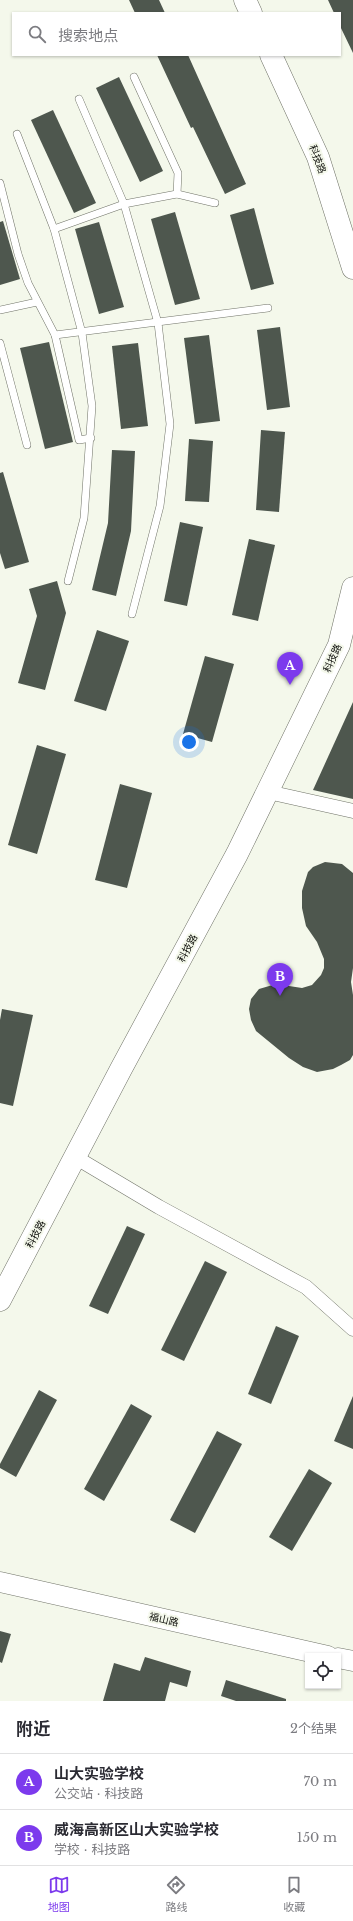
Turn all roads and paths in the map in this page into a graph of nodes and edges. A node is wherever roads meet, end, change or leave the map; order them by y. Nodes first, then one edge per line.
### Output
1 (244, 0) edge
2 (250, 12) edge
3 (271, 56) edge
4 (134, 77) dead end
5 (79, 99) dead end
6 (17, 134) dead end
7 (0, 183) edge
8 (177, 194) junction
9 (215, 203) dead end
10 (124, 204) junction
11 (54, 229) junction
12 (353, 268) edge
13 (37, 302) junction
14 (268, 308) dead end
15 (0, 310) edge
16 (158, 323) junction
17 (82, 333) junction
18 (55, 335) junction
19 (0, 343) edge
20 (91, 438) junction
21 (27, 445) dead end
22 (68, 581) dead end
23 (353, 588) edge
24 (132, 614) dead end
25 (268, 792) junction
26 (353, 811) edge
27 (75, 1157) junction
28 (0, 1300) edge
29 (353, 1329) edge
30 (0, 1582) edge
31 (315, 1653) edge
32 (341, 1659) edge
33 (353, 1662) edge

1 - 2 main road
3 - 12 main road, 科技路
4 - 8 lane
5 - 10 lane
6 - 11 lane
7 - 13 lane
8 - 9 lane
8 - 10 lane
10 - 11 lane
10 - 16 lane
11 - 17 lane
13 - 15 lane
13 - 18 lane
14 - 16 lane
16 - 17 lane
16 - 24 lane
17 - 18 lane
17 - 20 lane
18 - 20 lane
19 - 21 lane
20 - 22 lane
23 - 25 main road, 科技路
25 - 26 street
25 - 27 main road, 科技路
27 - 28 main road, 科技路
27 - 29 street
30 - 31 main road, 福山路
32 - 33 main road

